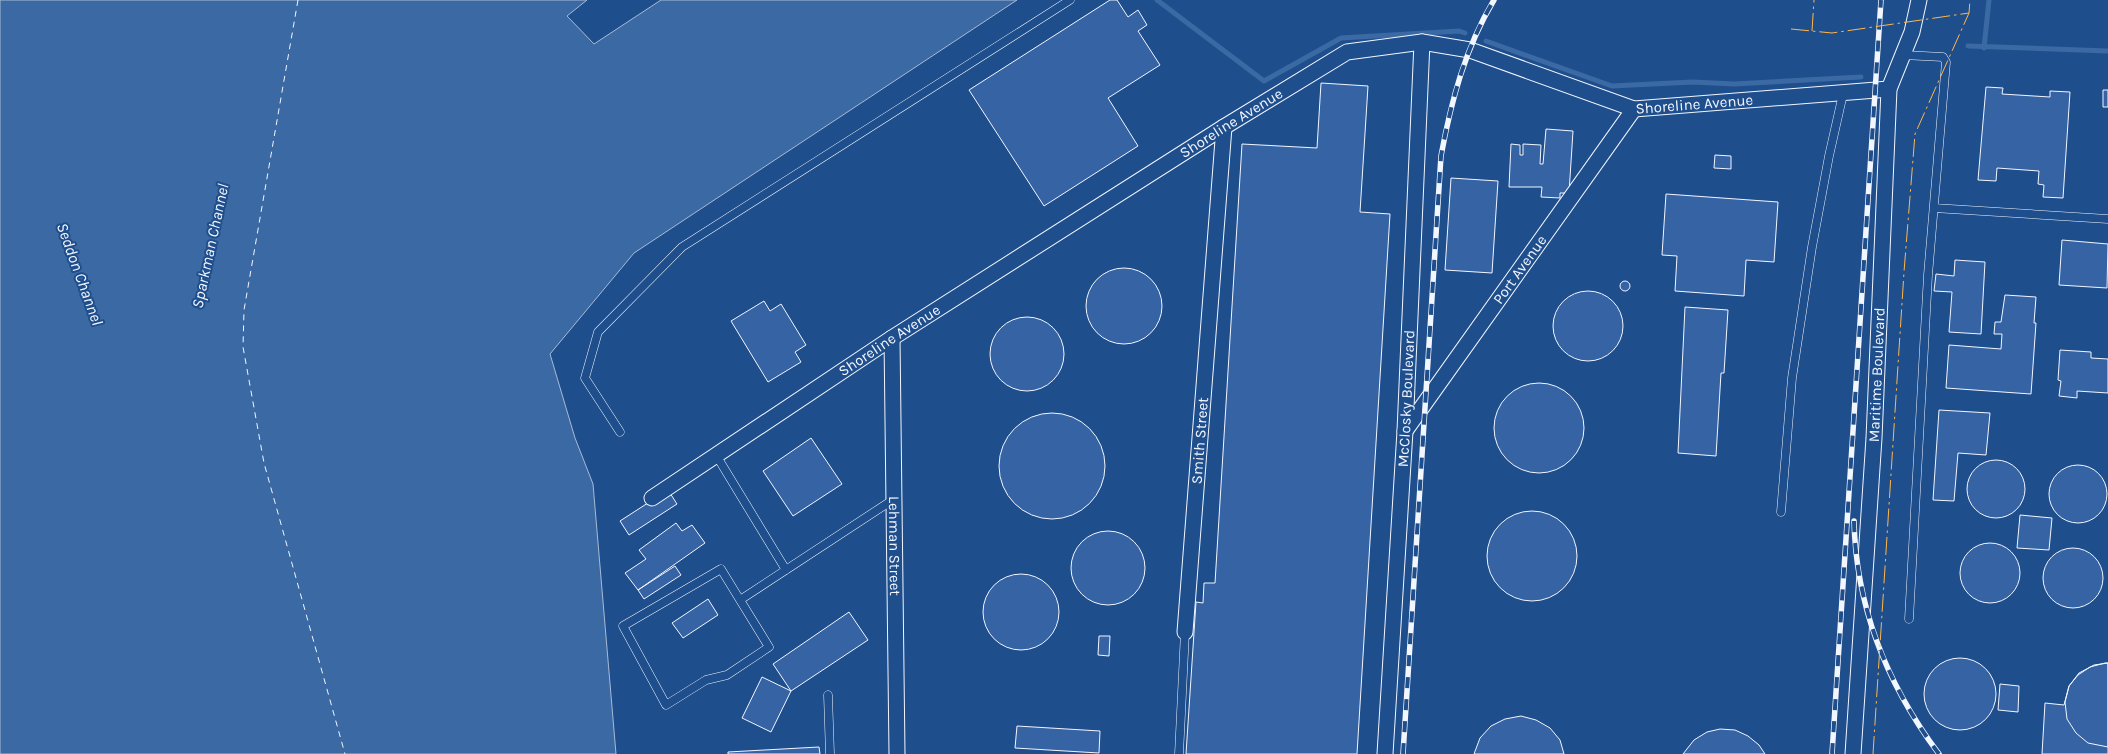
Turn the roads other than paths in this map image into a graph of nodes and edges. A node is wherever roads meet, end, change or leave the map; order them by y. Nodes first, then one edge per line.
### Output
1 (1070, 0) edge
2 (1918, 0) edge
3 (1422, 42) junction
4 (1903, 55) junction
5 (1889, 90) junction
6 (1843, 94) junction
7 (1634, 109) junction
8 (1224, 127) junction
9 (1934, 208) junction
10 (2108, 219) edge
11 (892, 338) junction
12 (1405, 431) junction
13 (620, 432) dead end
14 (716, 455) junction
15 (652, 498) dead end
16 (894, 499) junction
17 (1781, 512) dead end
18 (786, 570) junction
19 (740, 600) junction
20 (1909, 618) dead end
21 (1185, 632) joint
22 (828, 695) dead end
23 (830, 754) edge
24 (897, 754) edge
25 (1178, 754) edge
26 (1385, 754) edge
27 (1853, 754) edge

1 - 13 lane
2 - 4 street, Maritime Boulevard
3 - 7 street, Shoreline Avenue
3 - 8 street, Shoreline Avenue
3 - 12 street, McClosky Boulevard
4 - 5 street, Maritime Boulevard
4 - 9 lane
5 - 6 street, Shoreline Avenue
5 - 27 street, Maritime Boulevard
6 - 7 street, Shoreline Avenue
6 - 17 lane
7 - 12 street, Port Avenue
8 - 11 street, Shoreline Avenue
8 - 21 street, Smith Street
9 - 10 lane
9 - 20 lane
11 - 14 street, Shoreline Avenue
11 - 16 street, Lehman Street
12 - 26 street, McClosky Boulevard
14 - 15 street, Shoreline Avenue
14 - 18 lane
16 - 18 lane
16 - 24 street, Lehman Street
18 - 19 lane
19 - 19 lane
21 - 25 lane, Smith Street
22 - 23 lane

